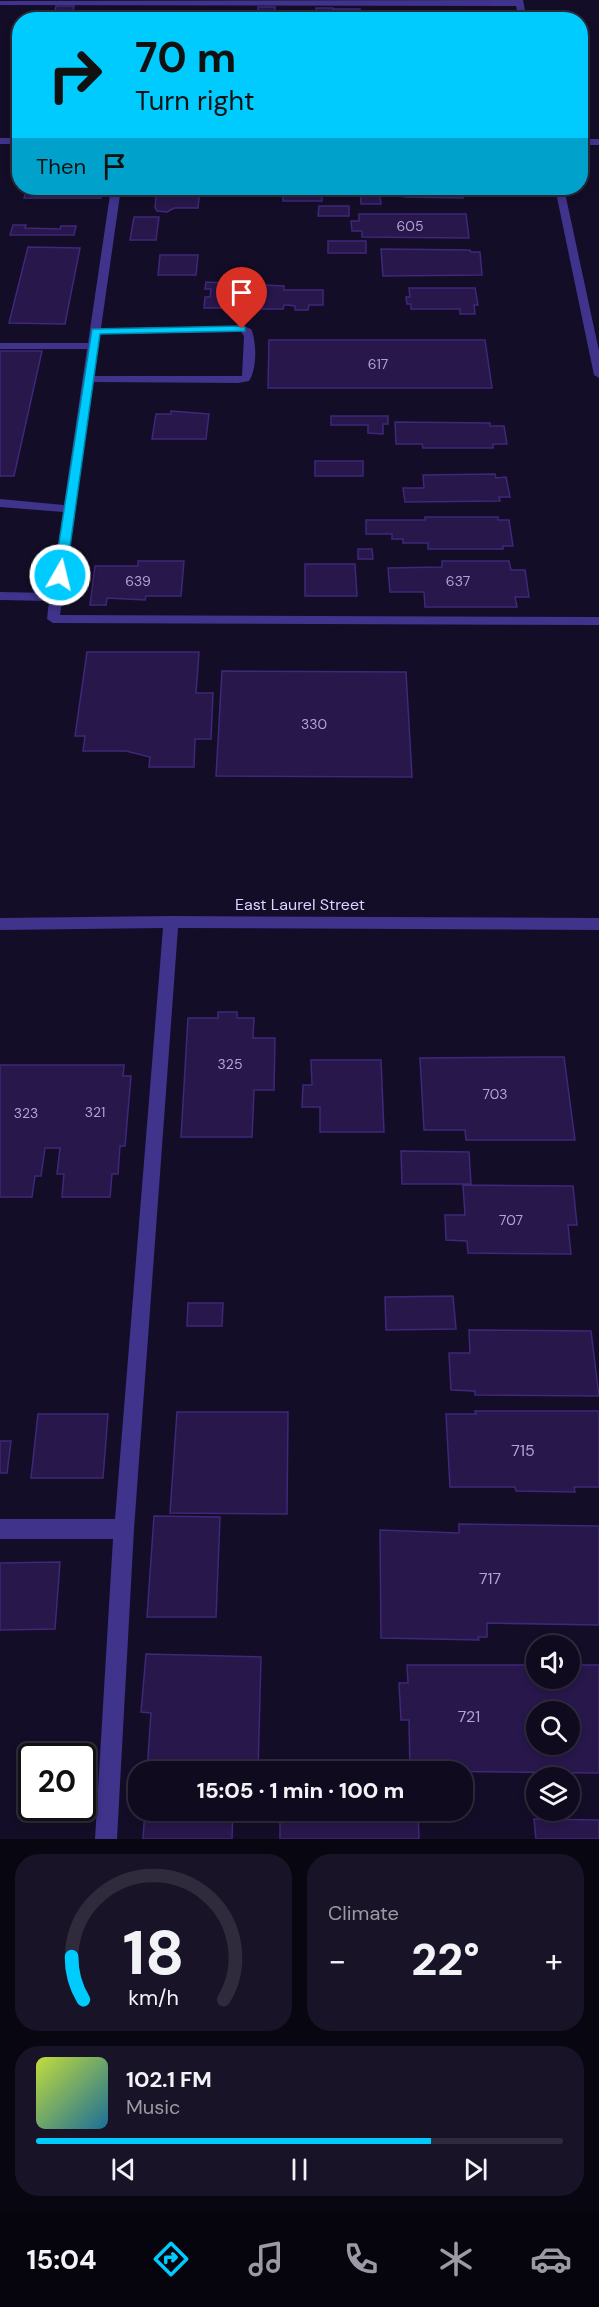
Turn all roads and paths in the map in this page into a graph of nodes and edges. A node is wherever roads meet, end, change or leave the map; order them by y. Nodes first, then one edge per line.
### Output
1 (519, 2) edge
2 (0, 3) edge
3 (115, 195) edge
4 (560, 195) edge
5 (96, 331) junction
6 (0, 346) edge
7 (93, 346) junction
8 (599, 375) edge
9 (88, 379) junction
10 (0, 503) edge
11 (69, 509) junction
12 (0, 596) edge
13 (57, 597) junction
14 (599, 621) edge
15 (171, 922) junction
16 (0, 924) edge
17 (599, 924) edge
18 (0, 1529) edge
19 (124, 1529) junction
20 (106, 1839) edge

1 - 2 street
3 - 5 street
4 - 8 street
5 - 7 street
5 - 9 street
6 - 7 street
7 - 9 street
9 - 11 street
10 - 11 street
11 - 13 street
12 - 13 street
13 - 14 street
15 - 16 street, East Laurel Street
15 - 17 street, East Laurel Street
15 - 19 street
18 - 19 street
19 - 20 street

